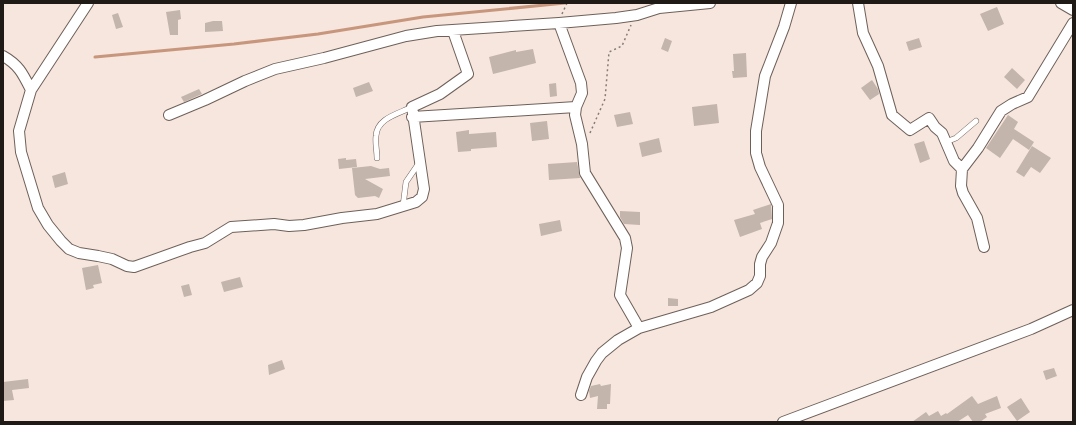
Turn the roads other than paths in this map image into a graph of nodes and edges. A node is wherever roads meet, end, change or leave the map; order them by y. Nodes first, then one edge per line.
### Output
1 (88, 3) edge
2 (710, 3) edge
3 (791, 3) edge
4 (858, 3) edge
5 (1061, 3) edge
6 (1073, 10) edge
7 (559, 23) junction
8 (1073, 23) edge
9 (453, 31) junction
10 (3, 56) edge
11 (31, 90) junction
12 (576, 107) junction
13 (412, 112) junction
14 (169, 115) dead end
15 (976, 121) dead end
16 (946, 142) junction
17 (377, 158) dead end
18 (419, 163) junction
19 (962, 169) junction
20 (402, 206) junction
21 (984, 247) dead end
22 (1073, 310) edge
23 (638, 328) junction
24 (582, 395) dead end
25 (783, 422) edge

1 - 11 street
2 - 7 street
3 - 23 street
4 - 16 street
5 - 6 street
7 - 9 street
7 - 12 street
8 - 19 street
9 - 13 street
9 - 14 street
10 - 11 street
11 - 20 street
12 - 13 street
12 - 23 street
13 - 17 lane
13 - 18 street
15 - 16 lane
16 - 19 street
18 - 20 lane
18 - 20 street
19 - 21 street
22 - 25 street
23 - 24 street

